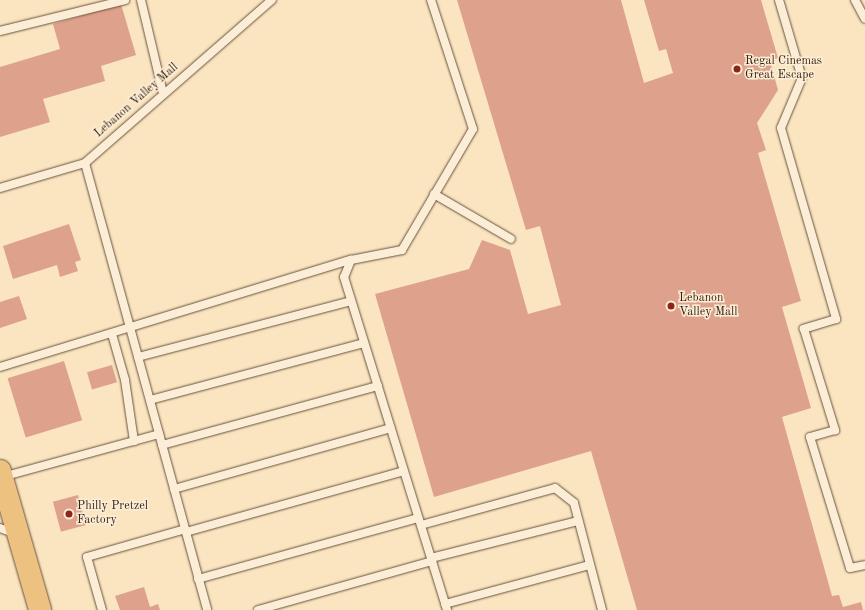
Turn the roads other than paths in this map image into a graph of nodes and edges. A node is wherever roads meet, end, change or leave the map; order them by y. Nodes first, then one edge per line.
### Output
1 (125, 0) edge
2 (141, 0) edge
3 (272, 0) edge
4 (431, 0) edge
5 (779, 0) edge
6 (855, 0) edge
7 (865, 19) edge
8 (0, 31) edge
9 (163, 93) junction
10 (85, 163) junction
11 (0, 188) edge
12 (434, 194) junction
13 (511, 238) dead end
14 (351, 260) junction
15 (351, 301) junction
16 (129, 326) junction
17 (112, 334) junction
18 (364, 343) junction
19 (138, 357) junction
20 (0, 367) edge
21 (378, 386) junction
22 (150, 400) junction
23 (391, 428) junction
24 (159, 434) junction
25 (134, 441) junction
26 (162, 445) junction
27 (404, 471) junction
28 (0, 473) edge
29 (174, 490) junction
30 (578, 521) junction
31 (420, 522) junction
32 (185, 530) junction
33 (9, 531) edge
34 (431, 560) junction
35 (590, 565) junction
36 (865, 565) edge
37 (198, 580) junction
38 (446, 607) edge
39 (40, 610) edge
40 (102, 610) edge
41 (207, 610) edge
42 (258, 610) edge
43 (602, 610) edge

1 - 8 lane
2 - 9 lane
3 - 9 lane, Lebanon Valley Mall
4 - 12 lane
5 - 36 lane
6 - 7 lane
9 - 10 lane, Lebanon Valley Mall
10 - 11 lane, Lebanon Valley Mall
10 - 16 lane
12 - 13 lane
12 - 14 lane
14 - 15 lane
14 - 16 lane
15 - 18 lane
15 - 19 lane
16 - 17 lane
16 - 19 lane
17 - 20 lane
17 - 25 lane
18 - 21 lane
18 - 22 lane
19 - 22 lane
21 - 23 lane
21 - 26 lane
22 - 24 lane
23 - 27 lane
23 - 29 lane
24 - 25 lane
24 - 26 lane
25 - 28 lane
26 - 29 lane
27 - 31 lane
27 - 32 lane
28 - 33 highway
29 - 32 lane
30 - 31 lane
30 - 34 lane
30 - 35 lane
31 - 34 lane
31 - 37 lane
32 - 37 lane
32 - 40 lane
33 - 39 highway
34 - 38 lane
34 - 42 lane
35 - 38 lane
35 - 43 lane
37 - 41 lane

